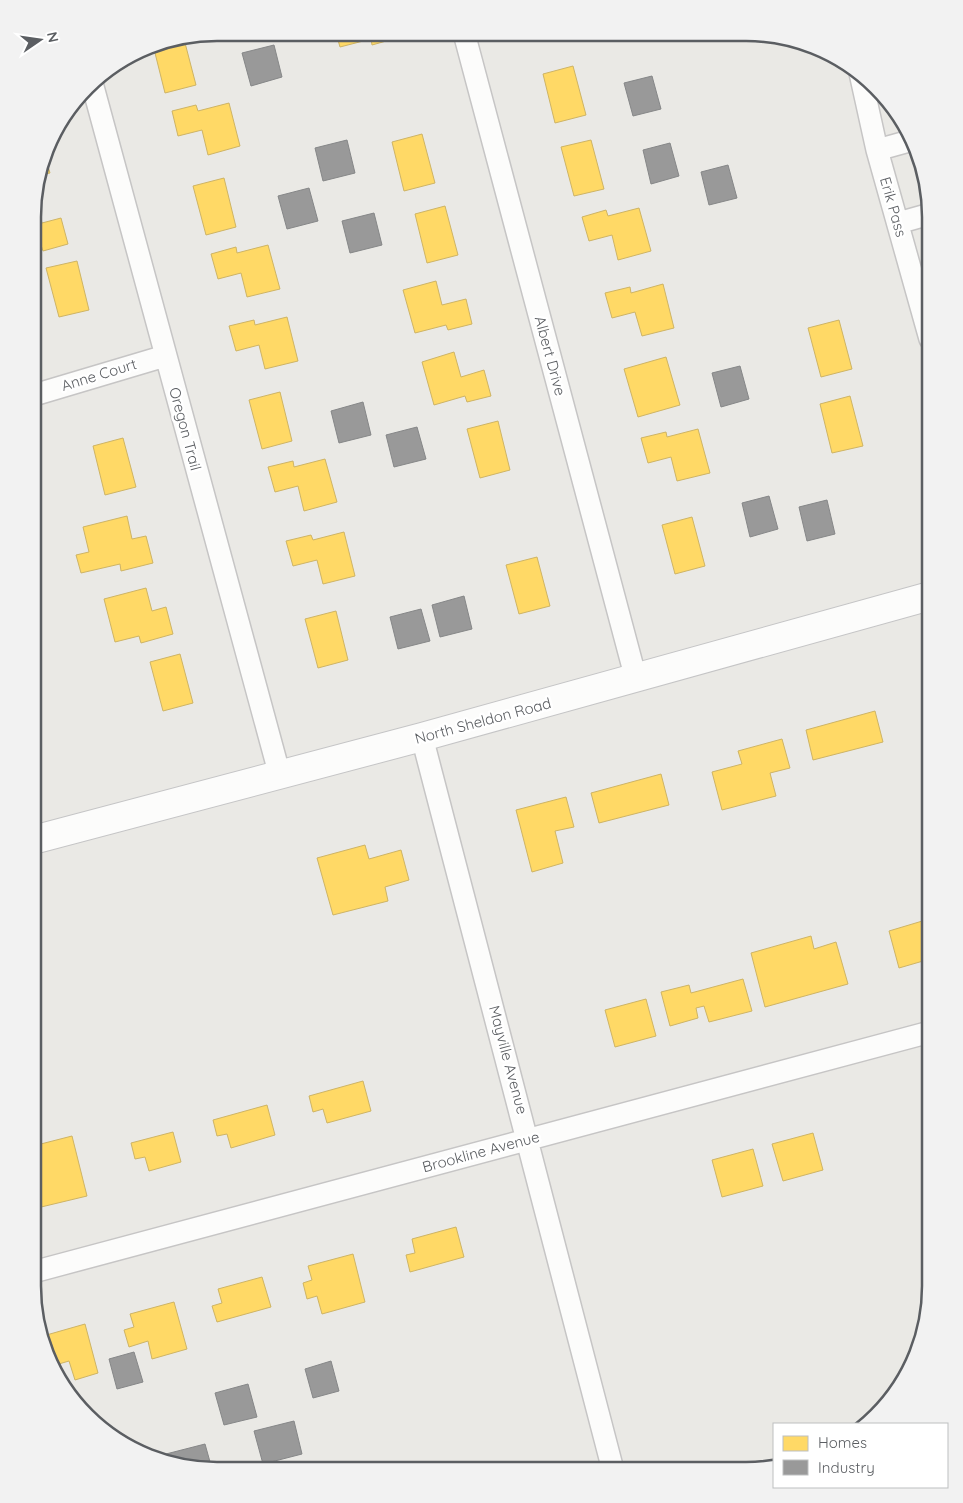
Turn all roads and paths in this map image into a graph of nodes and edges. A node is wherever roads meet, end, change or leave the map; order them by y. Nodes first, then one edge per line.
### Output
1 (466, 42) edge
2 (863, 86) edge
3 (95, 91) edge
4 (905, 142) edge
5 (877, 150) junction
6 (922, 216) edge
7 (898, 223) junction
8 (922, 310) edge
9 (165, 356) junction
10 (41, 393) edge
11 (922, 598) edge
12 (636, 679) junction
13 (422, 738) junction
14 (280, 776) junction
15 (41, 838) edge
16 (921, 1034) edge
17 (529, 1140) junction
18 (41, 1270) edge
19 (611, 1462) edge

1 - 12 street, Albert Drive
2 - 5 street, Erik Pass
3 - 9 street, Oregon Trail
4 - 5 street
5 - 7 street, Erik Pass
6 - 7 street
7 - 8 street, Erik Pass
9 - 10 street, Anne Court
9 - 14 street, Oregon Trail
11 - 12 main road, North Sheldon Road
12 - 13 main road, North Sheldon Road
13 - 14 main road, North Sheldon Road
13 - 17 street, Mayville Avenue
14 - 15 main road, North Sheldon Road
16 - 17 street, Brookline Avenue
17 - 18 street, Brookline Avenue
17 - 19 street, Mayville Avenue

